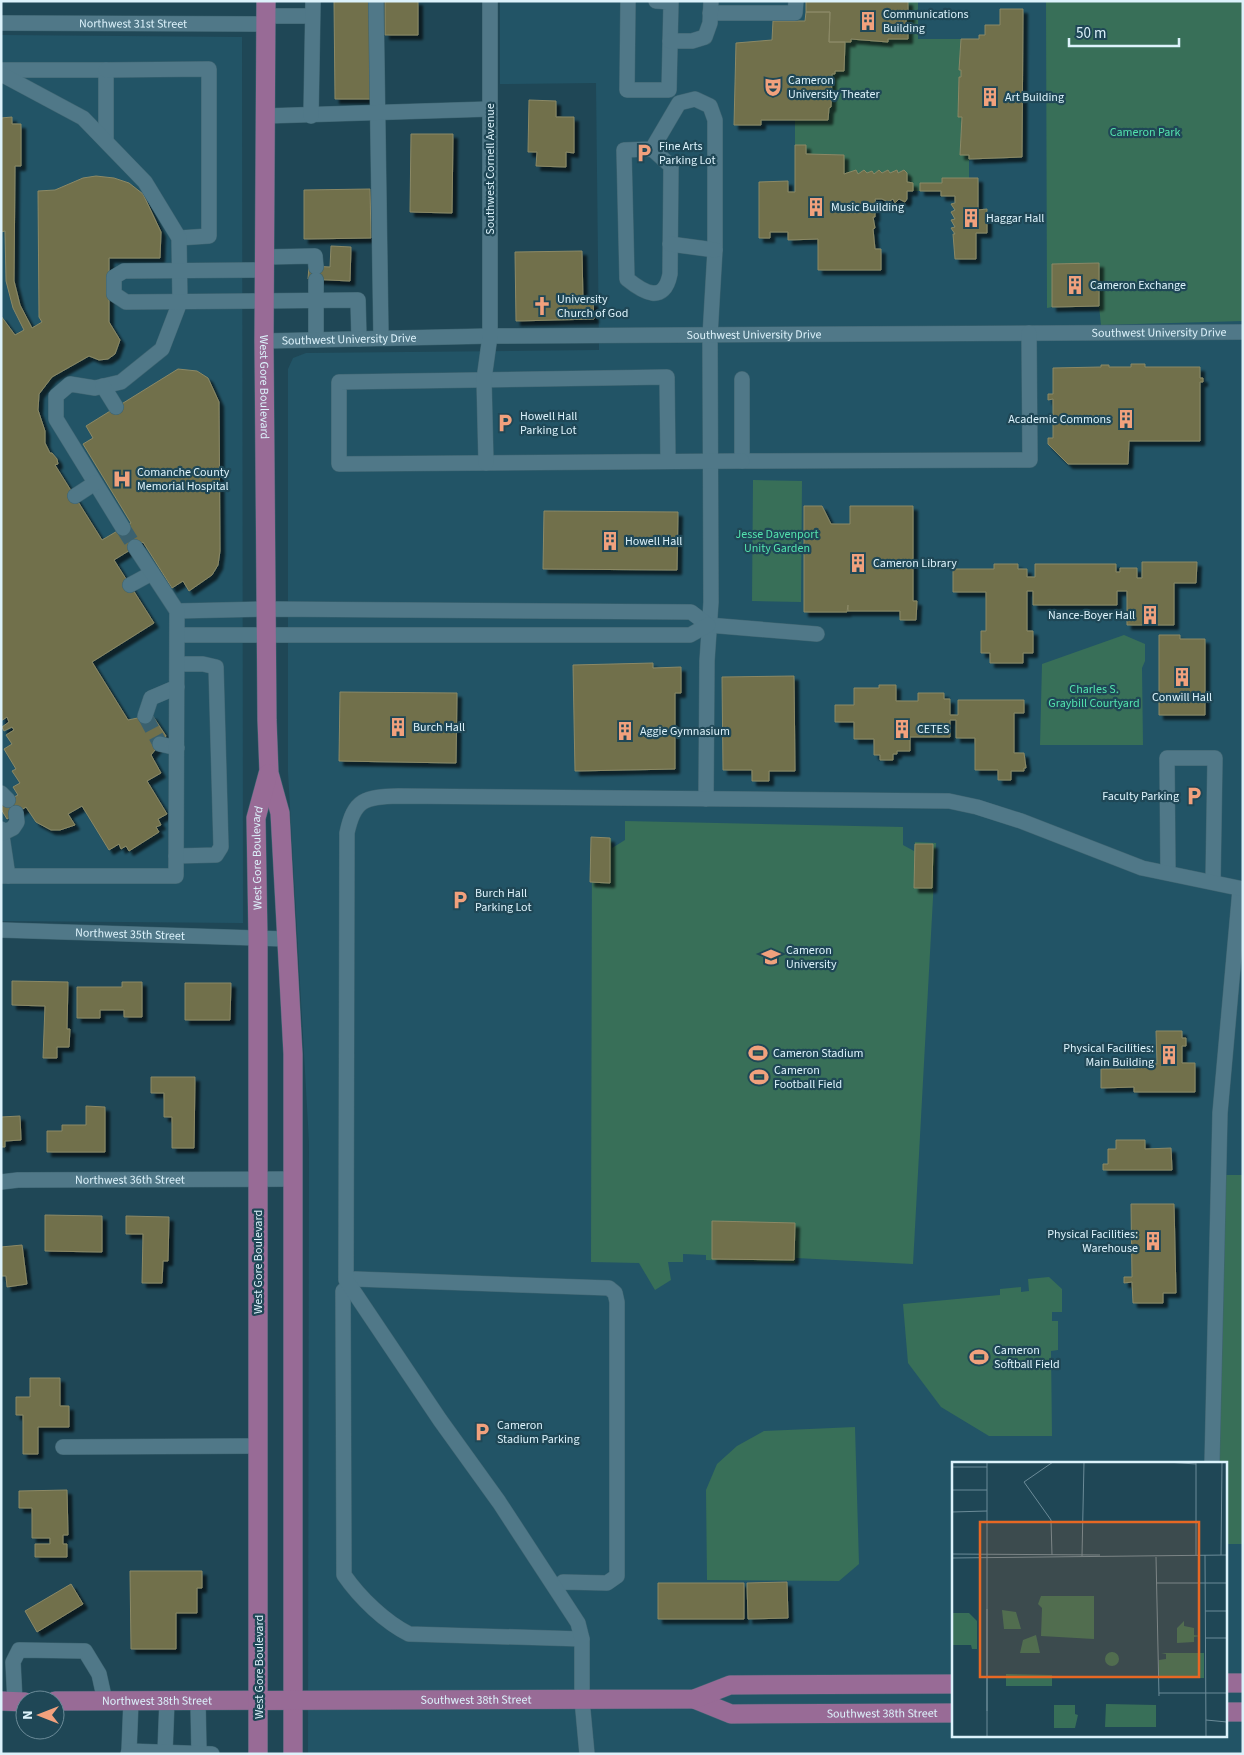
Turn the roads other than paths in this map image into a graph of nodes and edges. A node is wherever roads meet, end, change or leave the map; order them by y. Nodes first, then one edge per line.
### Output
1 (376, 1) edge
2 (490, 1) edge
3 (628, 1) edge
4 (656, 1) edge
5 (796, 1) edge
6 (710, 7) edge
7 (313, 8) edge
8 (266, 14) edge
9 (1, 23) edge
10 (670, 41) junction
11 (106, 70) junction
12 (1, 72) edge
13 (490, 109) junction
14 (377, 113) junction
15 (265, 116) junction
16 (312, 116) junction
17 (106, 141) junction
18 (652, 149) junction
19 (179, 238) junction
20 (670, 244) junction
21 (714, 250) junction
22 (265, 264) junction
23 (179, 270) junction
24 (265, 300) junction
25 (316, 300) junction
26 (180, 302) junction
27 (1243, 332) edge
28 (1029, 333) junction
29 (490, 336) junction
30 (710, 336) junction
31 (381, 338) junction
32 (359, 339) junction
33 (316, 340) junction
34 (264, 341) junction
35 (484, 380) junction
36 (742, 380) dead end
37 (109, 385) junction
38 (120, 404) dead end
39 (711, 460) junction
40 (668, 461) junction
41 (742, 461) junction
42 (486, 463) junction
43 (95, 483) junction
44 (74, 496) dead end
45 (123, 528) tunnel mouth
46 (135, 547) tunnel mouth
47 (152, 573) junction
48 (130, 585) dead end
49 (265, 609) junction
50 (177, 611) junction
51 (708, 625) junction
52 (817, 634) dead end
53 (178, 635) junction
54 (265, 635) junction
55 (178, 664) junction
56 (177, 687) junction
57 (145, 716) dead end
58 (160, 744) dead end
59 (177, 748) junction
60 (269, 772) junction
61 (706, 799) junction
62 (16, 813) dead end
63 (2, 831) edge
64 (176, 856) junction
65 (1168, 873) junction
66 (5, 876) edge
67 (1213, 882) junction
68 (1242, 889) edge
69 (1, 930) edge
70 (258, 938) junction
71 (286, 939) junction
72 (258, 1179) junction
73 (293, 1179) junction
74 (1, 1182) edge
75 (349, 1285) junction
76 (258, 1446) junction
77 (63, 1448) dead end
78 (1212, 1462) edge
79 (557, 1588) junction
80 (582, 1638) junction
81 (1226, 1683) edge
82 (1243, 1683) edge
83 (952, 1684) edge
84 (694, 1699) junction
85 (582, 1700) junction
86 (65, 1701) edge
87 (105, 1701) junction
88 (131, 1701) junction
89 (167, 1701) junction
90 (14, 1702) edge
91 (198, 1702) junction
92 (260, 1702) junction
93 (293, 1702) junction
94 (1226, 1712) edge
95 (1243, 1712) edge
96 (952, 1713) edge
97 (128, 1752) edge
98 (165, 1752) junction
99 (205, 1753) edge
100 (258, 1754) edge
101 (293, 1754) edge
102 (587, 1754) edge

1 - 14 street
2 - 13 street, Southwest Cornell Avenue
3 - 10 street
4 - 10 street
5 - 6 street
6 - 10 street
7 - 8 street, Northwest 31st Street
7 - 16 street
8 - 9 street, Northwest 31st Street
8 - 15 main road, West Gore Boulevard
11 - 12 street
11 - 17 street
11 - 19 street
12 - 17 street
13 - 14 street
13 - 29 street, Southwest Cornell Avenue
14 - 16 street
14 - 31 street
15 - 16 street
15 - 22 main road, West Gore Boulevard
17 - 19 street
18 - 20 street
18 - 20 street
18 - 21 street
19 - 23 street
20 - 21 street
21 - 30 street
22 - 23 street
22 - 24 main road, West Gore Boulevard
22 - 25 street
23 - 26 street
23 - 26 street
24 - 25 street
24 - 26 street
24 - 34 main road, West Gore Boulevard
25 - 32 street
25 - 33 street
26 - 37 street
27 - 28 street, Southwest University Drive
28 - 30 street, Southwest University Drive
28 - 41 street
29 - 30 street, Southwest University Drive
29 - 31 street, Southwest University Drive
29 - 35 street, Southwest Cornell Avenue
30 - 39 street
31 - 32 street, Southwest University Drive
32 - 33 street, Southwest University Drive
33 - 34 street, Southwest University Drive
34 - 49 main road, West Gore Boulevard
35 - 40 street
35 - 42 street, Southwest Cornell Avenue
35 - 42 street
36 - 41 street
37 - 38 street
37 - 43 street
39 - 40 street
39 - 41 street
39 - 51 street
40 - 42 street
43 - 44 street
43 - 45 street
46 - 47 street
47 - 48 street
47 - 50 street
49 - 50 street
49 - 51 street
49 - 54 main road, West Gore Boulevard
50 - 53 street
51 - 52 street
51 - 54 street
51 - 61 street
53 - 54 street
53 - 55 street
54 - 60 main road, West Gore Boulevard
55 - 56 street
55 - 64 street
56 - 57 street
56 - 59 street
58 - 59 street
59 - 64 street
60 - 70 main road, West Gore Boulevard
60 - 71 main road, West Gore Boulevard
61 - 65 street
61 - 75 street
62 - 63 street
63 - 66 street
64 - 66 street
65 - 67 street
65 - 67 street
67 - 68 street
68 - 78 street
69 - 70 street, Northwest 35th Street
70 - 71 street, Northwest 35th Street
70 - 72 main road, West Gore Boulevard
71 - 73 main road, West Gore Boulevard
72 - 73 street, Northwest 36th Street
72 - 74 street, Northwest 36th Street
72 - 76 main road, West Gore Boulevard
73 - 93 main road, West Gore Boulevard
75 - 79 street
75 - 79 street
75 - 80 street
76 - 77 street
76 - 92 main road, West Gore Boulevard
79 - 80 street
80 - 85 street
81 - 82 main road
83 - 84 main road, Southwest 38th Street
84 - 85 main road, Southwest 38th Street
84 - 96 main road, Southwest 38th Street
85 - 93 main road, Southwest 38th Street
85 - 102 street
86 - 87 main road, Northwest 38th Street
87 - 88 main road, Northwest 38th Street
87 - 90 street
88 - 89 main road, Northwest 38th Street
88 - 97 street
89 - 91 main road, Northwest 38th Street
89 - 98 street
91 - 92 main road, Northwest 38th Street
91 - 99 street
92 - 93 main road, Southwest 38th Street
92 - 100 main road, West Gore Boulevard
93 - 101 main road, West Gore Boulevard
94 - 95 main road
97 - 98 street
98 - 99 street

